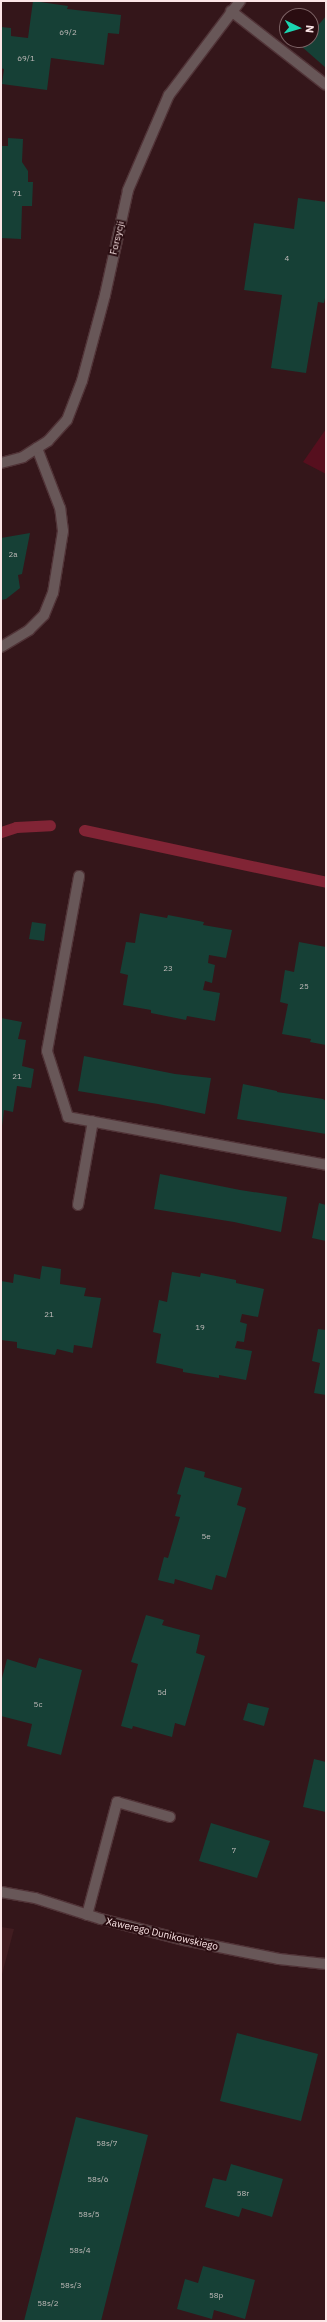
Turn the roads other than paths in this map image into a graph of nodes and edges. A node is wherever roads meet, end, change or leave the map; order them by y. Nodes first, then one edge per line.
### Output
1 (240, 1) edge
2 (231, 11) junction
3 (326, 85) edge
4 (37, 448) junction
5 (1, 464) edge
6 (1, 648) edge
7 (79, 876) dead end
8 (93, 1122) junction
9 (326, 1165) edge
10 (78, 1205) dead end
11 (170, 1817) dead end
12 (1, 1892) edge
13 (87, 1915) junction
14 (326, 1964) edge

1 - 2 street, Forsycji
2 - 3 street
2 - 4 street, Forsycji
4 - 5 street, Forsycji
4 - 6 street
7 - 8 street
8 - 9 street
8 - 10 street
11 - 13 street
12 - 13 street, Xawerego Dunikowskiego
13 - 14 street, Xawerego Dunikowskiego

